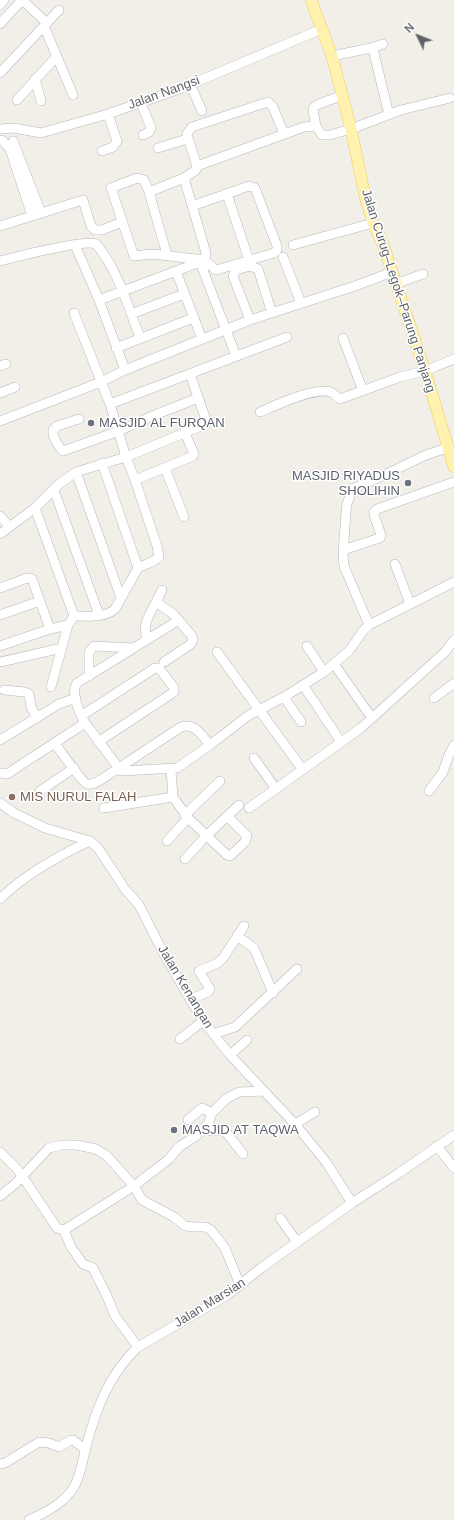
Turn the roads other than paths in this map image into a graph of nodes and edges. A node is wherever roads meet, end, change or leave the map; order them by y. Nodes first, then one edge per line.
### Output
1 (4, 0) edge
2 (22, 0) edge
3 (311, 0) edge
4 (0, 5) edge
5 (58, 10) dead end
6 (0, 24) edge
7 (45, 24) junction
8 (322, 29) junction
9 (383, 44) dead end
10 (372, 48) junction
11 (57, 56) junction
12 (332, 56) junction
13 (0, 73) edge
14 (35, 79) junction
15 (190, 84) junction
16 (73, 95) dead end
17 (343, 95) junction
18 (450, 98) dead end
19 (17, 100) dead end
20 (42, 101) dead end
21 (141, 103) junction
22 (202, 111) dead end
23 (108, 114) junction
24 (389, 114) junction
25 (316, 126) junction
26 (4, 129) edge
27 (351, 129) junction
28 (284, 134) junction
29 (143, 136) dead end
30 (187, 139) junction
31 (2, 140) dead end
32 (13, 141) dead end
33 (158, 148) dead end
34 (102, 151) dead end
35 (197, 166) junction
36 (184, 178) junction
37 (149, 192) junction
38 (227, 194) junction
39 (192, 206) junction
40 (37, 214) junction
41 (122, 222) junction
42 (374, 223) junction
43 (0, 226) edge
44 (75, 245) junction
45 (293, 245) dead end
46 (167, 255) junction
47 (283, 257) dead end
48 (249, 260) junction
49 (202, 261) junction
50 (0, 262) edge
51 (176, 271) junction
52 (392, 272) junction
53 (423, 274) dead end
54 (395, 284) junction
55 (122, 291) junction
56 (184, 294) junction
57 (99, 300) junction
58 (301, 303) junction
59 (74, 312) dead end
60 (272, 313) junction
61 (131, 314) junction
62 (193, 318) junction
63 (250, 320) junction
64 (226, 330) junction
65 (287, 337) dead end
66 (140, 338) junction
67 (343, 338) dead end
68 (202, 339) junction
69 (116, 348) junction
70 (236, 356) junction
71 (454, 359) edge
72 (125, 370) junction
73 (424, 370) junction
74 (190, 374) junction
75 (101, 382) junction
76 (15, 387) dead end
77 (363, 391) junction
78 (0, 393) edge
79 (198, 398) junction
80 (110, 404) junction
81 (260, 412) dead end
82 (79, 419) dead end
83 (0, 421) edge
84 (119, 431) junction
85 (185, 433) junction
86 (449, 440) edge
87 (126, 457) junction
88 (102, 463) junction
89 (454, 467) edge
90 (165, 468) junction
91 (76, 472) junction
92 (135, 480) junction
93 (454, 482) edge
94 (60, 484) junction
95 (35, 508) junction
96 (0, 516) edge
97 (184, 516) dead end
98 (9, 526) junction
99 (0, 534) edge
100 (343, 550) junction
101 (395, 564) dead end
102 (138, 568) junction
103 (454, 582) edge
104 (0, 588) edge
105 (162, 590) dead end
106 (121, 598) junction
107 (40, 601) junction
108 (156, 602) junction
109 (410, 604) junction
110 (0, 615) edge
111 (99, 615) junction
112 (74, 616) junction
113 (179, 620) junction
114 (68, 625) junction
115 (370, 625) junction
116 (50, 629) junction
117 (147, 639) junction
118 (454, 640) edge
119 (0, 646) edge
120 (308, 646) dead end
121 (62, 648) junction
122 (132, 648) junction
123 (217, 652) dead end
124 (0, 662) edge
125 (164, 662) dead end
126 (334, 664) junction
127 (324, 672) junction
128 (89, 676) junction
129 (454, 683) edge
130 (303, 685) junction
131 (50, 686) dead end
132 (4, 690) dead end
133 (76, 698) junction
134 (284, 698) junction
135 (434, 698) dead end
136 (260, 710) junction
137 (37, 718) junction
138 (372, 718) junction
139 (83, 719) junction
140 (301, 722) dead end
141 (0, 740) edge
142 (98, 742) junction
143 (341, 742) junction
144 (55, 744) junction
145 (210, 745) junction
146 (454, 745) edge
147 (254, 758) dead end
148 (74, 768) junction
149 (118, 768) junction
150 (171, 770) junction
151 (303, 770) junction
152 (0, 773) edge
153 (220, 782) dead end
154 (276, 789) junction
155 (40, 791) dead end
156 (429, 791) dead end
157 (173, 797) junction
158 (0, 802) edge
159 (239, 805) dead end
160 (104, 808) dead end
161 (249, 808) dead end
162 (186, 816) junction
163 (228, 816) junction
164 (206, 836) junction
165 (90, 841) junction
166 (166, 841) dead end
167 (185, 859) dead end
168 (0, 899) edge
169 (244, 926) dead end
170 (237, 936) junction
171 (298, 969) dead end
172 (273, 993) junction
173 (192, 999) junction
174 (203, 1020) junction
175 (213, 1034) junction
176 (180, 1039) dead end
177 (246, 1040) dead end
178 (230, 1055) junction
179 (264, 1091) junction
180 (315, 1112) dead end
181 (212, 1113) junction
182 (188, 1120) dead end
183 (295, 1124) junction
184 (203, 1130) junction
185 (454, 1135) edge
186 (438, 1146) junction
187 (0, 1152) edge
188 (244, 1154) dead end
189 (454, 1168) edge
190 (21, 1177) junction
191 (134, 1186) junction
192 (0, 1196) edge
193 (352, 1203) junction
194 (280, 1218) dead end
195 (64, 1230) junction
196 (297, 1242) junction
197 (240, 1285) junction
198 (138, 1347) junction
199 (86, 1450) junction
200 (0, 1464) edge
201 (29, 1520) edge

1 - 4 street
2 - 6 street
2 - 7 street
3 - 8 main road, Jalan Curug–Legok–Parung Panjang
5 - 7 street
7 - 11 street
7 - 13 street
8 - 12 main road, Jalan Curug–Legok–Parung Panjang
8 - 15 street, Jalan Nangsi
9 - 10 street
10 - 12 street
10 - 24 street
11 - 14 street
11 - 16 street
12 - 17 main road, Jalan Curug–Legok–Parung Panjang
14 - 19 street
14 - 20 street
15 - 21 street, Jalan Nangsi
15 - 22 street
17 - 25 street
17 - 27 main road, Jalan Curug–Legok–Parung Panjang
18 - 24 street
21 - 23 street, Jalan Nangsi
21 - 29 street
23 - 26 street, Jalan Nangsi
23 - 34 street
24 - 27 street
25 - 27 street
25 - 28 street
27 - 42 main road, Jalan Curug–Legok–Parung Panjang
28 - 30 street
28 - 35 street
30 - 33 street
30 - 35 street
31 - 40 street
32 - 40 street
35 - 36 street
36 - 37 street
36 - 39 street
37 - 41 street
37 - 46 street
38 - 39 street
38 - 48 street
38 - 48 street
39 - 49 street
40 - 41 street
40 - 43 street
41 - 46 street
42 - 45 street
42 - 52 main road, Jalan Curug–Legok–Parung Panjang
44 - 50 street
44 - 55 street
44 - 57 street
46 - 49 street
47 - 58 street
48 - 49 street
49 - 51 street
49 - 64 street
51 - 55 street
51 - 56 street
52 - 54 main road, Jalan Curug–Legok–Parung Panjang
52 - 58 street
53 - 54 street
54 - 73 main road, Jalan Curug–Legok–Parung Panjang
55 - 57 street
55 - 61 street
56 - 61 street
56 - 62 street
57 - 69 street
58 - 60 street
59 - 75 street
60 - 63 street
60 - 63 street
61 - 66 street
62 - 66 street
62 - 68 street
63 - 64 street
64 - 68 street
64 - 70 street
65 - 70 street
66 - 69 street
67 - 77 street
68 - 72 street
69 - 72 street
70 - 74 street
71 - 73 street
72 - 75 street
73 - 77 street
73 - 86 main road, Jalan Curug–Legok–Parung Panjang
74 - 79 street
74 - 80 street
75 - 80 street
75 - 83 street
76 - 78 street
77 - 81 street
79 - 84 street
79 - 85 street
80 - 84 street
82 - 84 street
84 - 87 street
85 - 87 street
85 - 90 street
86 - 89 main road, Jalan Curug–Legok–Parung Panjang
86 - 100 street
87 - 88 street
87 - 92 street
88 - 91 street
88 - 102 street
90 - 92 street
90 - 97 street
91 - 94 street
91 - 106 street
92 - 102 street
93 - 100 street
94 - 95 street
94 - 111 street
95 - 98 street
95 - 112 street
96 - 98 street
98 - 99 street
100 - 115 street
101 - 109 street
102 - 106 street
103 - 109 street
104 - 107 street
105 - 108 street
106 - 111 street
107 - 110 street
107 - 116 street
108 - 113 street
108 - 117 street
109 - 115 street
111 - 112 street
112 - 114 street
113 - 117 street
113 - 125 street
114 - 116 street
114 - 121 street
115 - 126 street
116 - 119 street
117 - 122 street
118 - 138 street
120 - 127 street
121 - 124 street
121 - 131 street
122 - 128 street
122 - 128 street
123 - 136 street
126 - 127 street
126 - 138 street
127 - 130 street
128 - 133 street
129 - 135 street
130 - 134 street
130 - 143 street
132 - 137 street
133 - 137 street
133 - 139 street
134 - 136 street
134 - 140 street
136 - 145 street
136 - 151 street
137 - 141 street
138 - 143 street
139 - 142 street
139 - 142 street
139 - 144 street
142 - 149 street
143 - 151 street
144 - 148 street
144 - 152 street
145 - 149 street
145 - 150 street
146 - 156 street
147 - 154 street
148 - 149 street
148 - 155 street
149 - 150 street
150 - 157 street
151 - 154 street
153 - 162 street
154 - 161 street
157 - 160 street
157 - 162 street
158 - 165 street
159 - 163 street
162 - 164 street
162 - 166 street
163 - 164 street
163 - 164 street
164 - 167 street
165 - 168 street
165 - 173 street, Jalan Kenangan
169 - 170 street
170 - 172 street
170 - 173 street
171 - 172 street
172 - 175 street
173 - 174 street, Jalan Kenangan
174 - 175 street, Jalan Kenangan
174 - 176 street
175 - 178 street, Jalan Kenangan
177 - 178 street
178 - 179 street, Jalan Kenangan
179 - 181 street
179 - 183 street, Jalan Kenangan
180 - 183 street
181 - 182 street
181 - 184 street
183 - 193 street, Jalan Kenangan
184 - 188 street
184 - 191 street
185 - 186 street, Jalan Marsian
186 - 189 street
186 - 193 street, Jalan Marsian
187 - 190 street
190 - 191 street
190 - 192 street
190 - 195 street
191 - 195 street
191 - 197 street
193 - 196 street, Jalan Marsian
194 - 196 street
195 - 198 street
196 - 197 street, Jalan Marsian
197 - 198 street, Jalan Marsian
198 - 199 street, Jalan Marsian
199 - 200 street
199 - 201 street, Jalan Marsian

